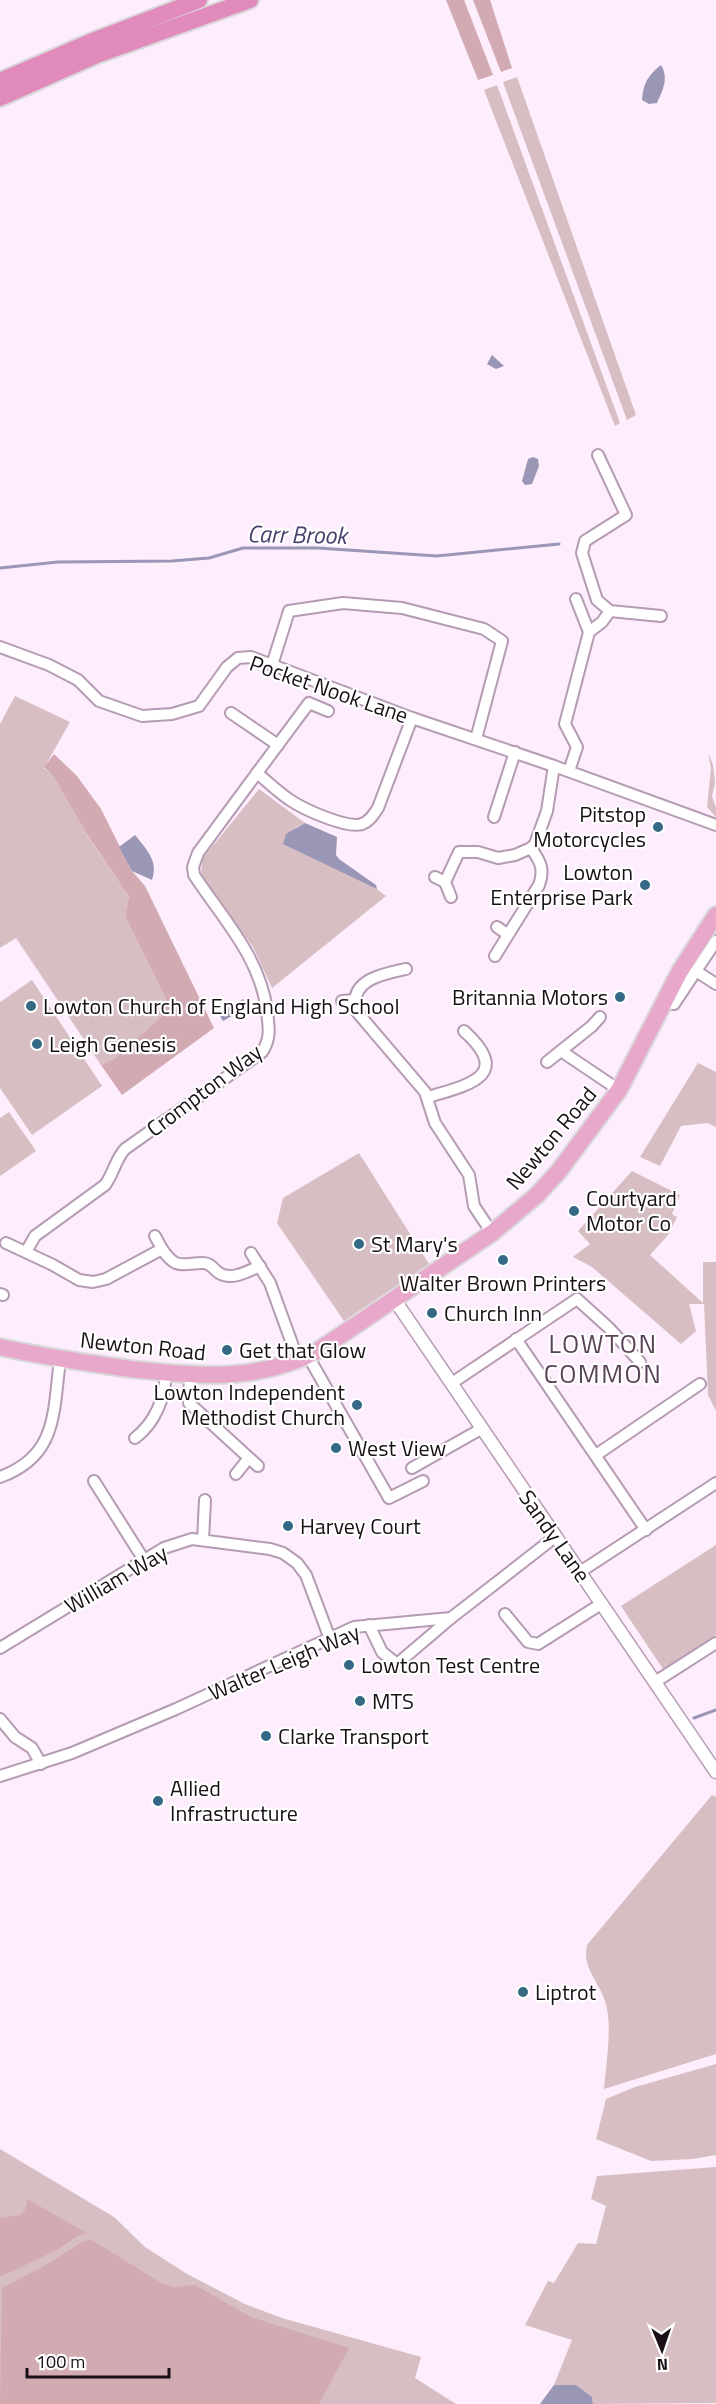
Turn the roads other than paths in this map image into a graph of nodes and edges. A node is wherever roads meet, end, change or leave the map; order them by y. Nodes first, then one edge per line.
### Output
1 (199, 0) edge
2 (250, 0) edge
3 (0, 81) edge
4 (0, 98) edge
5 (598, 455) dead end
6 (626, 515) junction
7 (631, 526) dead end
8 (576, 599) dead end
9 (610, 611) junction
10 (661, 616) dead end
11 (589, 632) junction
12 (0, 647) edge
13 (272, 665) junction
14 (328, 711) dead end
15 (231, 713) dead end
16 (412, 718) junction
17 (476, 739) junction
18 (278, 745) junction
19 (515, 752) junction
20 (554, 766) junction
21 (569, 771) junction
22 (256, 773) junction
23 (494, 817) dead end
24 (716, 825) edge
25 (531, 848) junction
26 (435, 877) dead end
27 (445, 882) junction
28 (451, 897) dead end
29 (716, 915) edge
30 (497, 927) dead end
31 (507, 933) junction
32 (716, 941) edge
33 (495, 956) dead end
34 (406, 969) dead end
35 (696, 971) junction
36 (716, 984) edge
37 (355, 1000) junction
38 (342, 1001) dead end
39 (663, 1002) junction
40 (600, 1017) dead end
41 (464, 1031) dead end
42 (561, 1051) junction
43 (547, 1062) dead end
44 (619, 1090) junction
45 (428, 1097) junction
46 (492, 1233) junction
47 (155, 1236) dead end
48 (6, 1244) dead end
49 (162, 1249) junction
50 (26, 1252) junction
51 (251, 1252) dead end
52 (261, 1266) junction
53 (394, 1299) junction
54 (516, 1339) junction
55 (0, 1347) edge
56 (303, 1358) junction
57 (60, 1360) junction
58 (640, 1362) dead end
59 (166, 1373) junction
60 (190, 1376) junction
61 (452, 1383) junction
62 (700, 1384) dead end
63 (481, 1429) junction
64 (135, 1438) dead end
65 (596, 1455) junction
66 (248, 1459) junction
67 (258, 1466) dead end
68 (412, 1468) dead end
69 (236, 1474) dead end
70 (0, 1477) edge
71 (94, 1480) dead end
72 (423, 1481) dead end
73 (716, 1483) edge
74 (205, 1500) dead end
75 (646, 1530) junction
76 (555, 1537) junction
77 (203, 1540) junction
78 (144, 1560) junction
79 (580, 1572) junction
80 (602, 1604) junction
81 (505, 1614) dead end
82 (451, 1618) junction
83 (369, 1625) junction
84 (330, 1639) junction
85 (716, 1642) edge
86 (0, 1647) edge
87 (655, 1682) junction
88 (0, 1719) edge
89 (41, 1764) junction
90 (716, 1772) edge
91 (0, 1776) edge

1 - 3 highway
2 - 4 highway
5 - 6 street
6 - 7 street
6 - 9 street
8 - 11 street
9 - 10 street
9 - 11 street
11 - 21 street
12 - 13 street, Pocket Nook Lane
13 - 16 street, Pocket Nook Lane
13 - 17 street
14 - 18 street, Crompton Way
15 - 18 street
16 - 17 street, Pocket Nook Lane
16 - 22 street
17 - 19 street, Pocket Nook Lane
18 - 22 street, Crompton Way
19 - 20 street, Pocket Nook Lane
19 - 23 street
20 - 21 street, Pocket Nook Lane
20 - 25 street
21 - 24 street, Pocket Nook Lane
22 - 50 street, Crompton Way
25 - 27 street
25 - 31 street
26 - 27 street
27 - 28 street
29 - 39 main road, Newton Road
30 - 31 street
31 - 33 street
32 - 35 street
34 - 37 street
35 - 36 street
35 - 39 street
37 - 38 street
37 - 45 street
39 - 44 main road, Newton Road
40 - 42 street
41 - 45 street
42 - 43 street
42 - 44 street
44 - 46 main road, Newton Road
45 - 46 street
46 - 53 main road, Newton Road
47 - 49 street
48 - 50 street
49 - 50 street
49 - 52 street
51 - 52 street
52 - 56 street
53 - 56 main road, Newton Road
53 - 61 street, Sandy Lane
54 - 58 street
54 - 61 street
54 - 65 street
55 - 57 main road, Newton Road
56 - 60 main road, Newton Road
56 - 72 street
57 - 59 main road, Newton Road
57 - 70 street
59 - 60 main road, Newton Road
59 - 64 street
60 - 66 street
61 - 63 street, Sandy Lane
62 - 65 street
63 - 68 street
63 - 76 street, Sandy Lane
65 - 75 street
66 - 67 street
66 - 69 street
71 - 78 street
73 - 75 street
74 - 77 street
75 - 79 street
76 - 79 street, Sandy Lane
76 - 82 street
77 - 78 street, William Way
77 - 84 street, William Way
78 - 86 street, William Way
79 - 80 street, Sandy Lane
80 - 81 street
80 - 87 street, Sandy Lane
82 - 83 street, Walter Leigh Way
82 - 83 street
83 - 84 street, Walter Leigh Way
84 - 89 street, Walter Leigh Way
85 - 87 street
87 - 90 street, Sandy Lane
88 - 89 street
89 - 91 street, Walter Leigh Way

